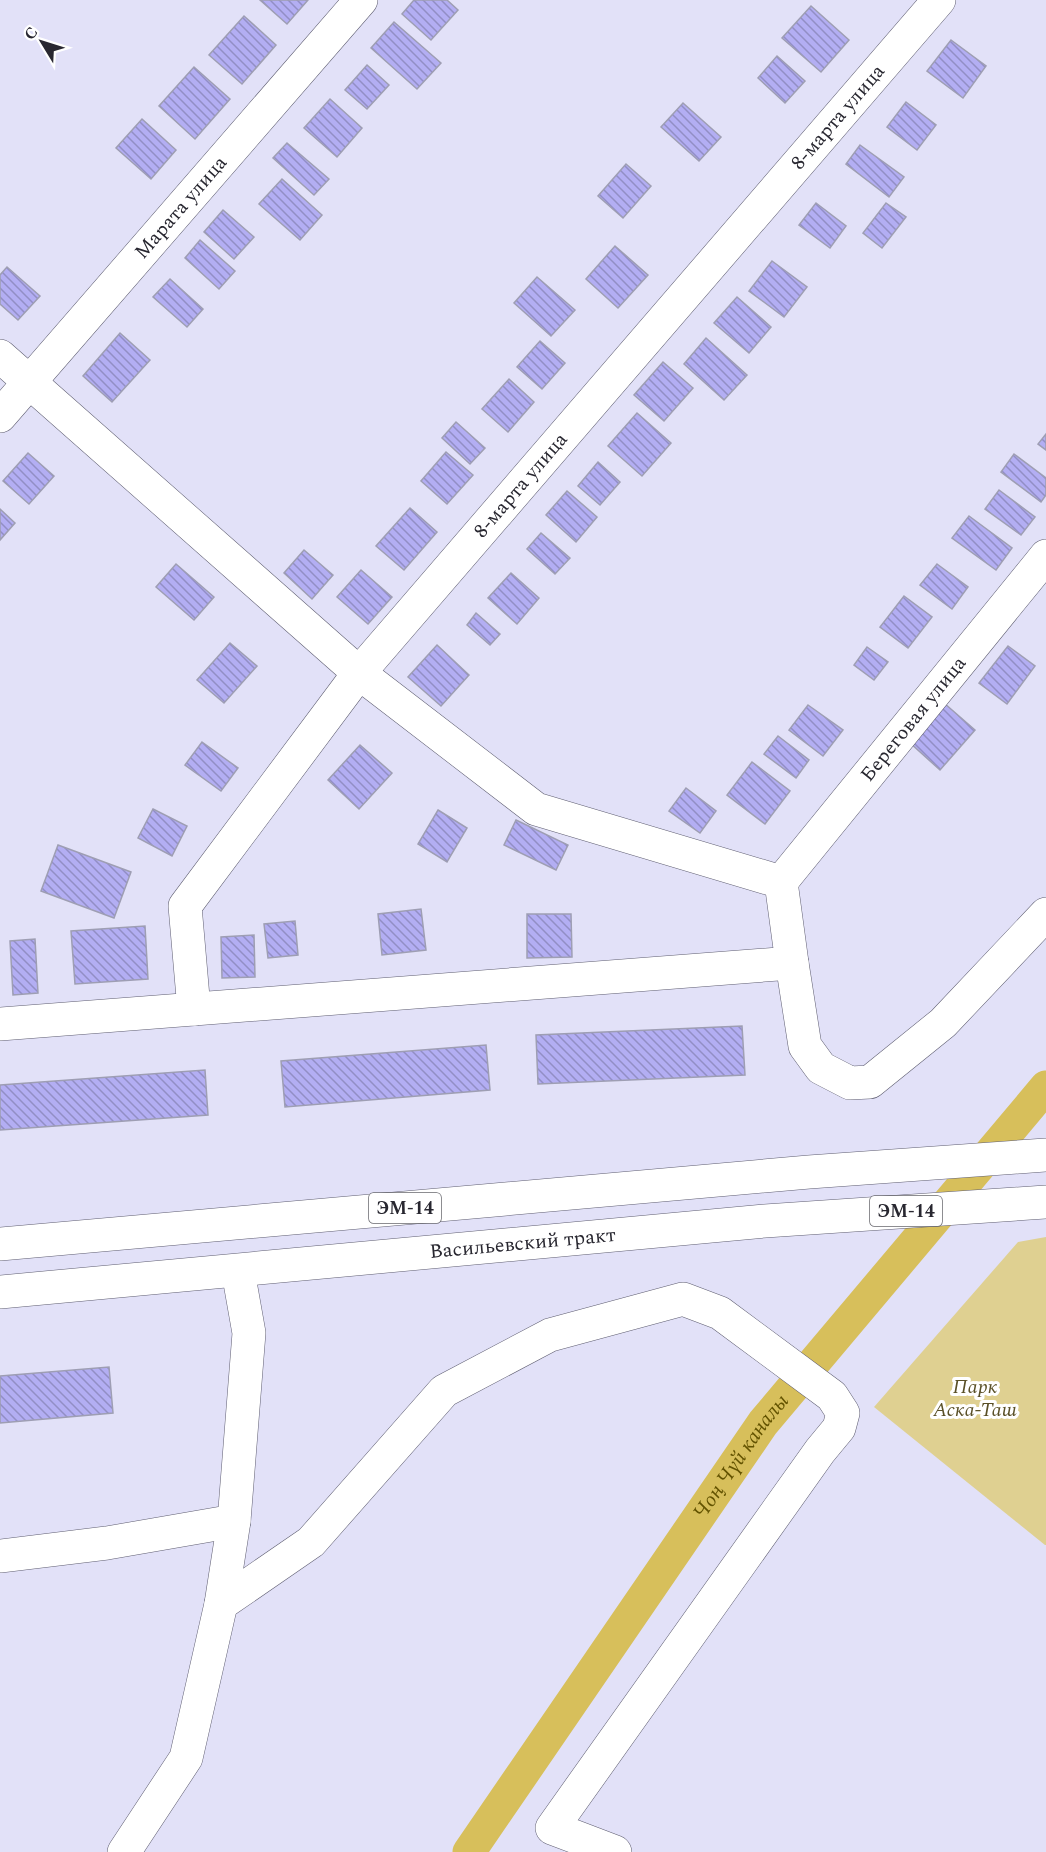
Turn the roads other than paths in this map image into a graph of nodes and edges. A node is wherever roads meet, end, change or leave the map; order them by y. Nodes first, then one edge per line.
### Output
1 (361, 0) edge
2 (939, 0) edge
3 (0, 356) edge
4 (30, 381) junction
5 (0, 416) edge
6 (1046, 556) edge
7 (359, 673) junction
8 (781, 882) junction
9 (1046, 914) edge
10 (792, 963) junction
11 (194, 1009) junction
12 (0, 1023) edge
13 (1046, 1155) edge
14 (1046, 1202) edge
15 (0, 1244) edge
16 (238, 1271) junction
17 (0, 1292) edge
18 (234, 1521) junction
19 (0, 1556) edge
20 (221, 1604) junction
21 (124, 1852) edge
22 (615, 1852) edge

1 - 4 street, Марата улица
2 - 7 street, 8-марта улица
3 - 4 street
4 - 5 street, Марата улица
4 - 7 street
6 - 8 street, Береговая улица
7 - 8 street
7 - 11 street, 8-марта улица
8 - 10 street
9 - 10 street
10 - 11 street
11 - 12 street
13 - 15 street, ЭМ-14
14 - 16 street, Васильевский тракт / ЭМ-14
16 - 17 street, Васильевский тракт / ЭМ-14
16 - 18 street
18 - 19 street
18 - 20 street
20 - 21 street
20 - 22 street

